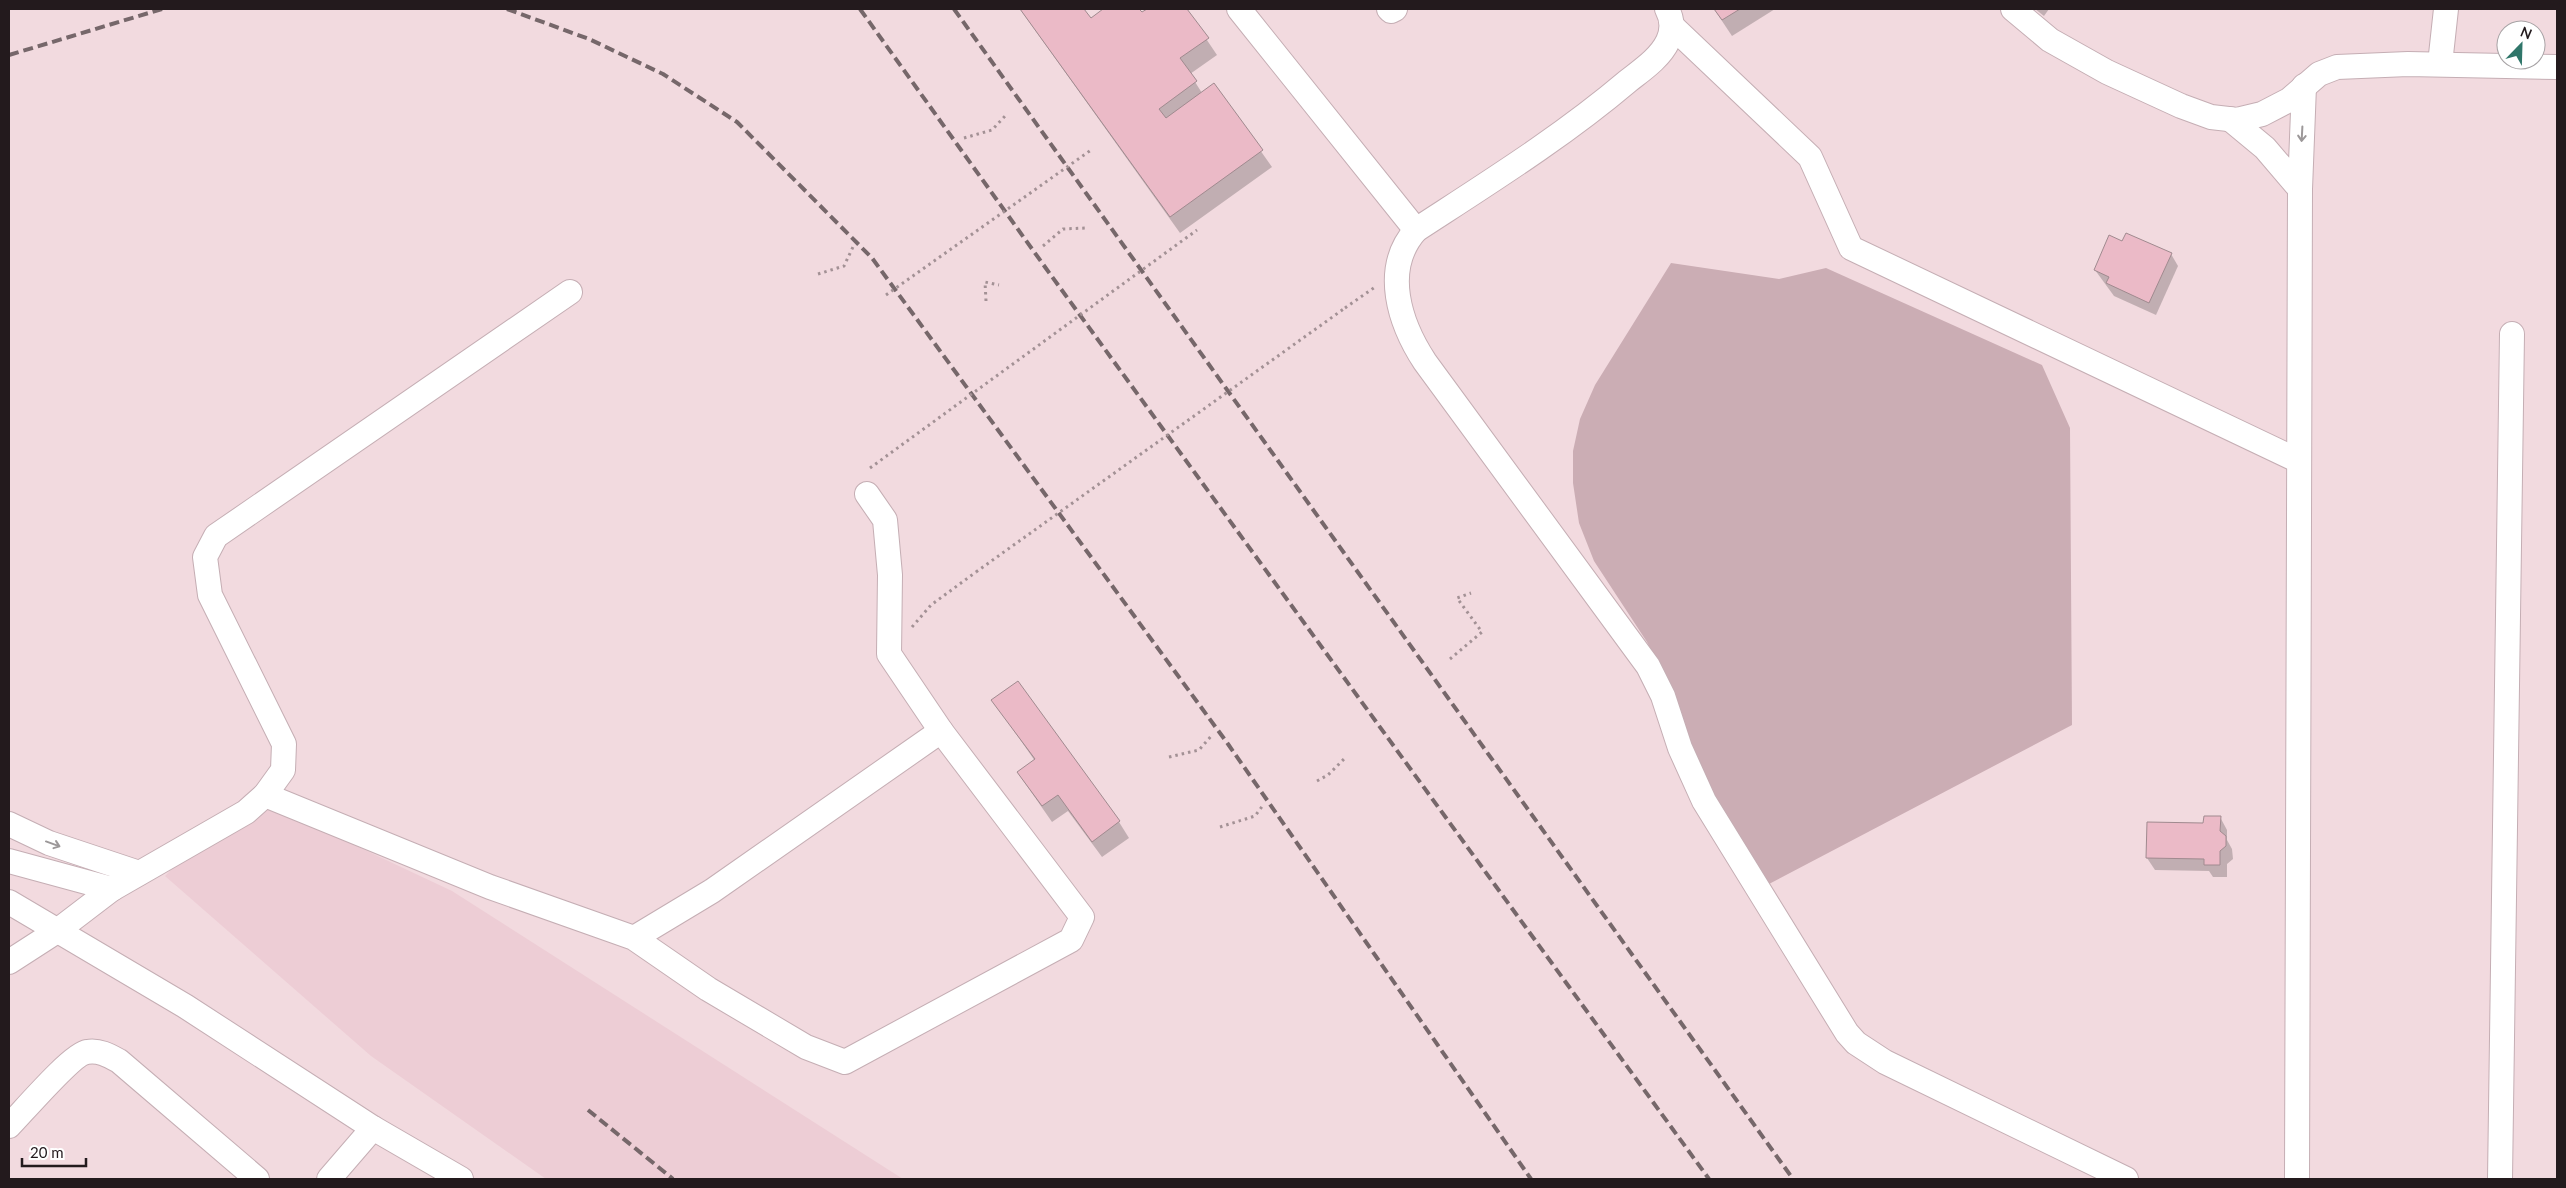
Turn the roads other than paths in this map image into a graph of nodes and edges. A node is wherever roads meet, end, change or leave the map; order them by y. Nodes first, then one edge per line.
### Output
1 (1239, 9) edge
2 (1389, 9) edge
3 (1395, 9) edge
4 (2013, 9) edge
5 (2446, 9) edge
6 (1670, 18) edge
7 (2440, 64) junction
8 (2557, 67) edge
9 (2304, 86) junction
10 (2230, 119) junction
11 (2300, 189) junction
12 (1416, 230) junction
13 (570, 292) dead end
14 (2512, 334) dead end
15 (2299, 460) junction
16 (866, 494) dead end
17 (941, 731) junction
18 (265, 795) junction
19 (9, 824) edge
20 (9, 862) edge
21 (140, 873) junction
22 (112, 890) junction
23 (9, 902) edge
24 (57, 931) junction
25 (634, 938) junction
26 (9, 962) edge
27 (9, 1126) edge
28 (373, 1128) junction
29 (431, 1171) edge
30 (258, 1179) edge
31 (329, 1179) edge
32 (461, 1179) edge
33 (2126, 1179) edge
34 (2297, 1179) edge
35 (2500, 1179) edge

1 - 12 street
2 - 3 street
4 - 10 street
5 - 7 street
6 - 12 street
6 - 15 street
7 - 8 street
7 - 9 street
9 - 10 street
9 -> 11 street
10 - 11 street
11 - 15 street
12 - 33 street
13 - 18 street
14 - 35 street
15 - 34 street
16 - 17 street
17 - 25 street
17 - 25 street
18 - 21 street
18 - 25 street
19 -> 21 street
20 - 22 street
21 - 22 street
22 - 24 street
23 - 24 street
24 - 26 street
24 - 28 street
27 - 30 street
28 - 29 street
28 - 31 street
29 - 32 street

